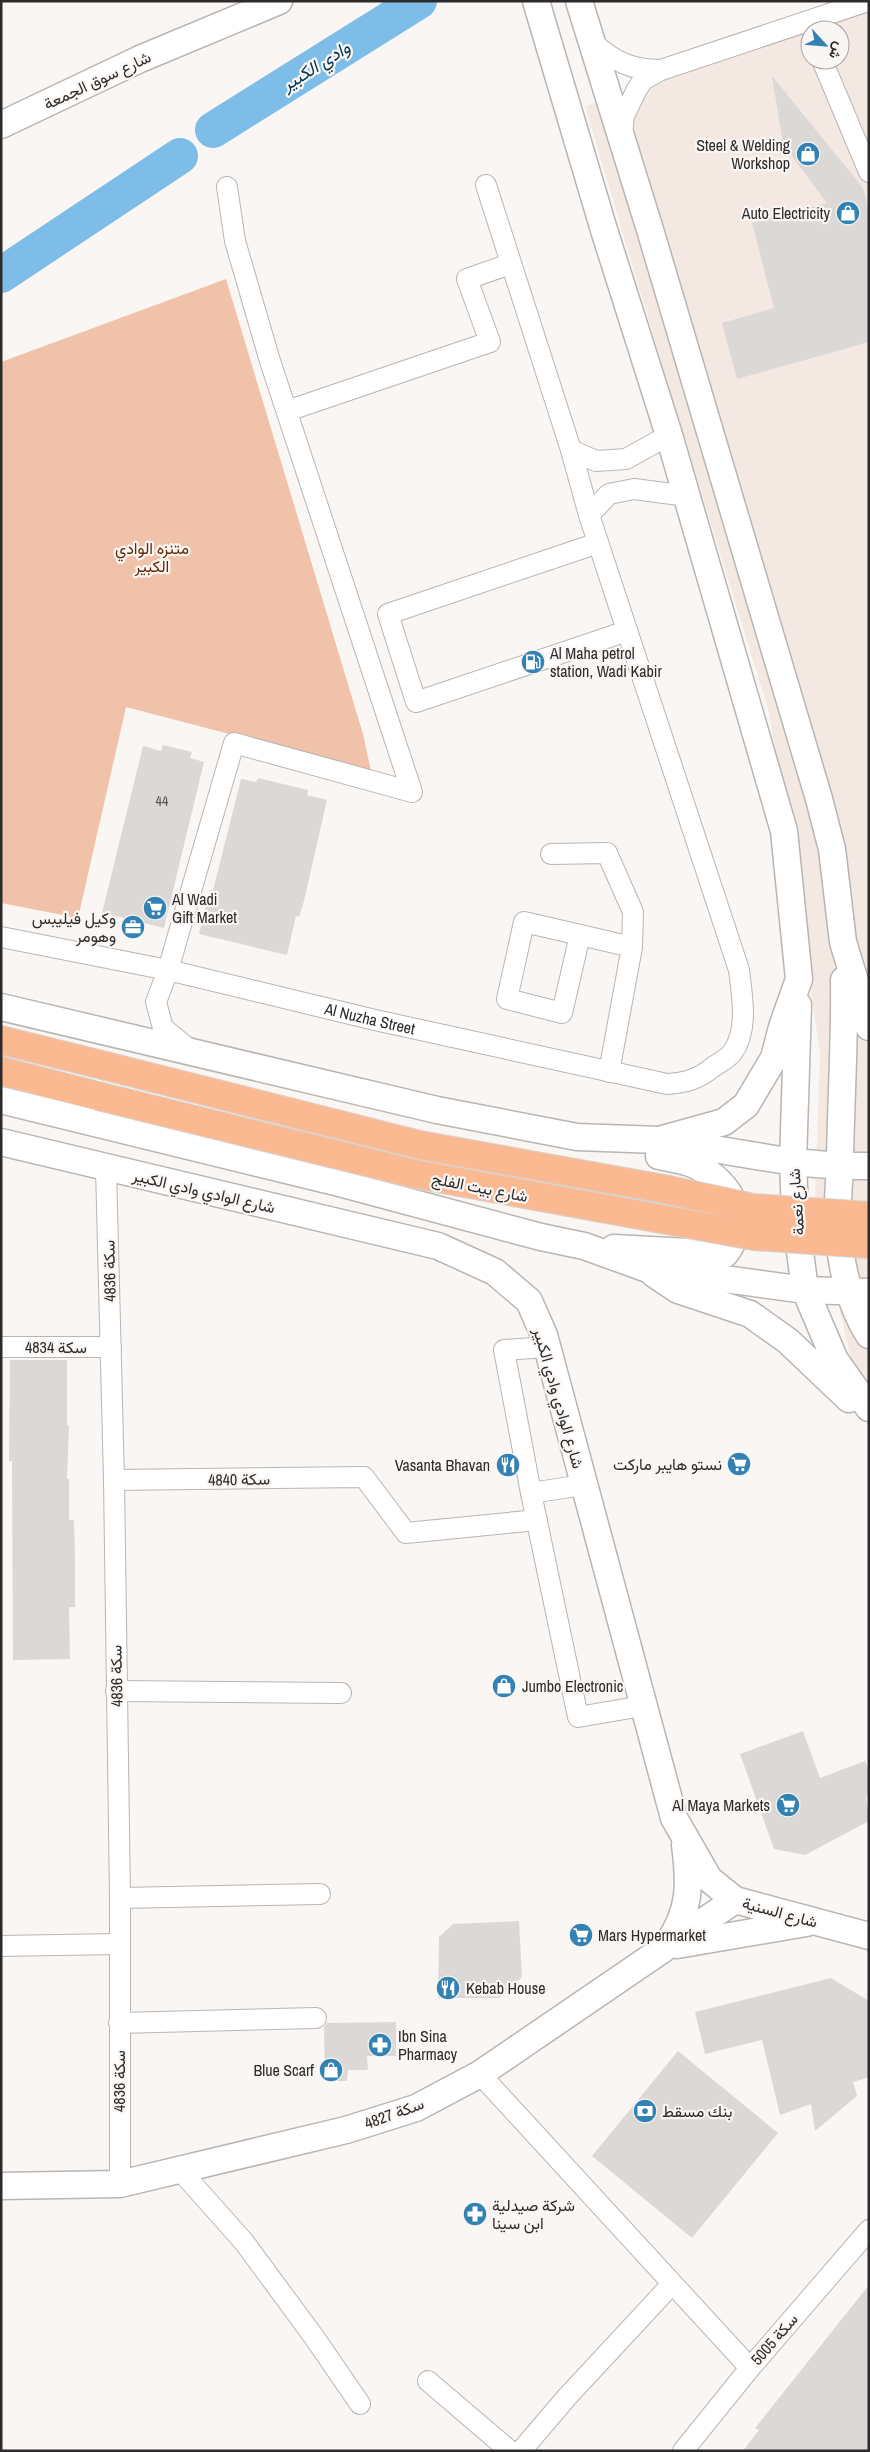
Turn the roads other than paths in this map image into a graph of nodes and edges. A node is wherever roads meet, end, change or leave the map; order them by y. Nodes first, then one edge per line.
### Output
1 (239, 1) edge
2 (279, 1) edge
3 (536, 1) edge
4 (579, 1) edge
5 (868, 1) edge
6 (826, 20) edge
7 (800, 30) edge
8 (194, 36) junction
9 (592, 42) junction
10 (661, 70) junction
11 (826, 70) edge
12 (1, 125) edge
13 (621, 137) junction
14 (869, 172) edge
15 (486, 185) dead end
16 (227, 188) dead end
17 (510, 264) junction
18 (286, 411) junction
19 (669, 435) junction
20 (571, 450) junction
21 (687, 496) junction
22 (589, 515) junction
23 (598, 543) junction
24 (627, 631) junction
25 (550, 854) dead end
26 (580, 935) junction
27 (1, 937) edge
28 (843, 942) junction
29 (632, 947) junction
30 (168, 970) junction
31 (799, 980) junction
32 (1, 1007) edge
33 (869, 1027) edge
34 (1, 1040) edge
35 (195, 1054) junction
36 (1, 1071) edge
37 (609, 1072) junction
38 (1, 1100) edge
39 (577, 1137) junction
40 (659, 1140) junction
41 (1, 1142) edge
42 (793, 1162) junction
43 (840, 1166) junction
44 (869, 1166) edge
45 (106, 1168) junction
46 (869, 1216) edge
47 (869, 1244) edge
48 (584, 1246) junction
49 (645, 1268) junction
50 (805, 1290) junction
51 (859, 1291) edge
52 (869, 1336) edge
53 (1, 1347) edge
54 (111, 1347) junction
55 (547, 1347) junction
56 (869, 1408) edge
57 (869, 1417) edge
58 (114, 1480) junction
59 (583, 1485) junction
60 (531, 1493) junction
61 (537, 1520) junction
62 (116, 1691) junction
63 (341, 1693) dead end
64 (642, 1706) junction
65 (684, 1837) junction
66 (320, 1894) dead end
67 (120, 1898) junction
68 (735, 1900) junction
69 (814, 1921) junction
70 (869, 1925) edge
71 (869, 1936) edge
72 (118, 1944) junction
73 (1, 1946) edge
74 (666, 1947) junction
75 (316, 2018) dead end
76 (119, 2023) junction
77 (480, 2074) junction
78 (180, 2170) junction
79 (120, 2184) junction
80 (1, 2186) edge
81 (869, 2230) edge
82 (672, 2284) junction
83 (750, 2368) junction
84 (428, 2381) dead end
85 (360, 2404) dead end
86 (510, 2451) edge
87 (521, 2451) edge
88 (683, 2451) edge

1 - 8 street, شارع سوق الجمعة
2 - 8 street, شارع سوق الجمعة
3 - 19 street, شارع نعمة
4 - 9 street
5 - 6 street
7 - 10 street
8 - 12 street, شارع سوق الجمعة
9 - 10 street
9 - 13 street
10 - 13 street
11 - 14 street
13 - 28 street
15 - 17 street
16 - 18 street
17 - 18 street
17 - 20 street
18 - 30 street
19 - 20 street
19 - 21 street, شارع نعمة
20 - 22 street
21 - 22 street
21 - 31 street, شارع نعمة
22 - 23 street
23 - 24 street
23 - 24 street
24 - 37 street, Al Nuzha Street
25 - 29 street
26 - 26 street
26 - 29 street
27 - 30 street, Al Nuzha Street
28 - 33 street
28 - 43 street
29 - 37 street
30 - 35 street
30 - 37 street, Al Nuzha Street
31 - 40 street
31 - 42 street, شارع نعمة
32 - 35 street
34 - 46 main road, شارع بيت الفلج, bridge
35 - 39 street
36 - 47 main road, شارع بيت الفلج, bridge
38 - 48 street
39 - 40 street
39 - 48 street
40 - 42 street
41 - 45 street, شارع الوادي وادي الكبير
42 - 43 street
42 - 50 street, شارع نعمة
43 - 44 street
43 - 51 street
45 - 54 street, سكة 4836
45 - 55 street, شارع الوادي وادي الكبير
48 - 49 street
49 - 50 street
49 - 57 street
50 - 51 street
50 - 56 street, شارع نعمة
51 - 52 street
53 - 54 street, سكة 4834
54 - 58 street, سكة 4836
55 - 59 street, شارع الوادي وادي الكبير
55 - 60 street
58 - 61 street, سكة 4840
58 - 62 street, سكة 4836
59 - 60 street
59 - 64 street, شارع الوادي وادي الكبير
60 - 61 street
61 - 64 street
62 - 63 street
62 - 67 street, سكة 4836
64 - 65 street, شارع الوادي وادي الكبير
65 - 68 street, شارع الوادي وادي الكبير
65 - 74 street
66 - 67 street
67 - 72 street, سكة 4836
68 - 69 street, شارع السنية
68 - 70 street, شارع السنية
68 - 74 street, سكة 4827
69 - 71 street, شارع السنية
69 - 74 street
72 - 73 street
72 - 76 street, سكة 4836
74 - 77 street, سكة 4827
75 - 76 street
76 - 79 street, سكة 4836
77 - 78 street, سكة 4827
77 - 82 street
78 - 79 street, سكة 4827
78 - 85 street
79 - 80 street, سكة 4827
81 - 83 street, سكة 5005
82 - 83 street
82 - 87 street
83 - 88 street, سكة 5005
84 - 86 street

